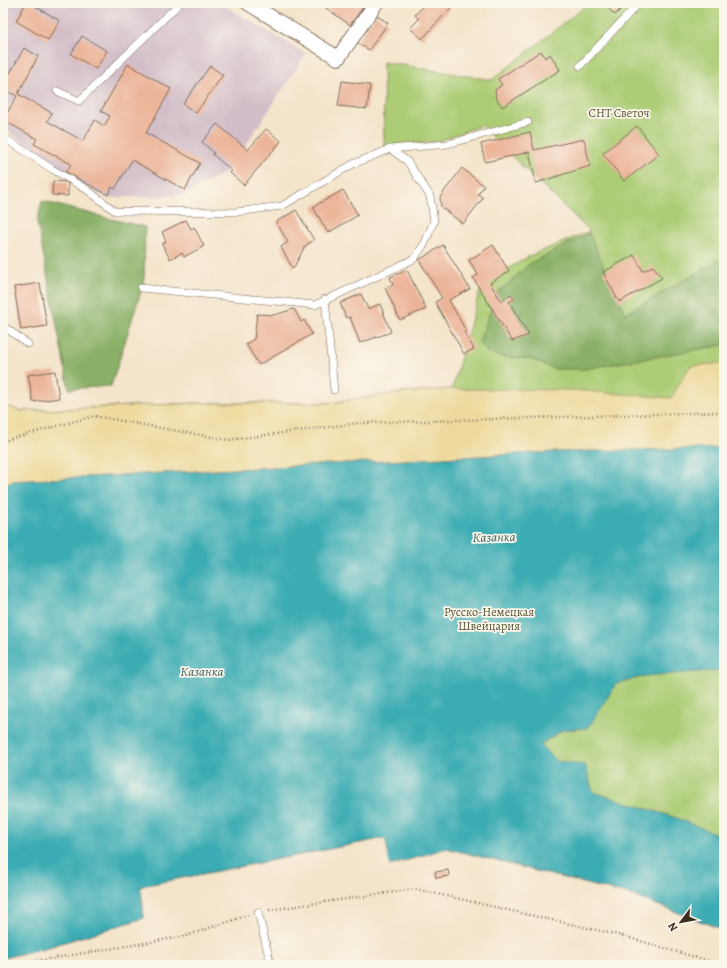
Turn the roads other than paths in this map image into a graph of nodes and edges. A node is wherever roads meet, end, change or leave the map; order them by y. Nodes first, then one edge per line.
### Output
1 (180, 3) edge
2 (248, 3) edge
3 (376, 3) edge
4 (639, 3) edge
5 (580, 66) dead end
6 (57, 91) dead end
7 (528, 122) dead end
8 (3, 137) edge
9 (390, 149) junction
10 (141, 288) dead end
11 (325, 299) junction
12 (3, 326) edge
13 (28, 344) dead end
14 (334, 390) dead end
15 (258, 912) road end
16 (271, 965) edge

1 - 6 lane
2 - 3 street
4 - 5 lane
7 - 9 lane
8 - 9 lane
9 - 11 lane
10 - 11 lane
11 - 14 lane
12 - 13 lane
15 - 16 lane

